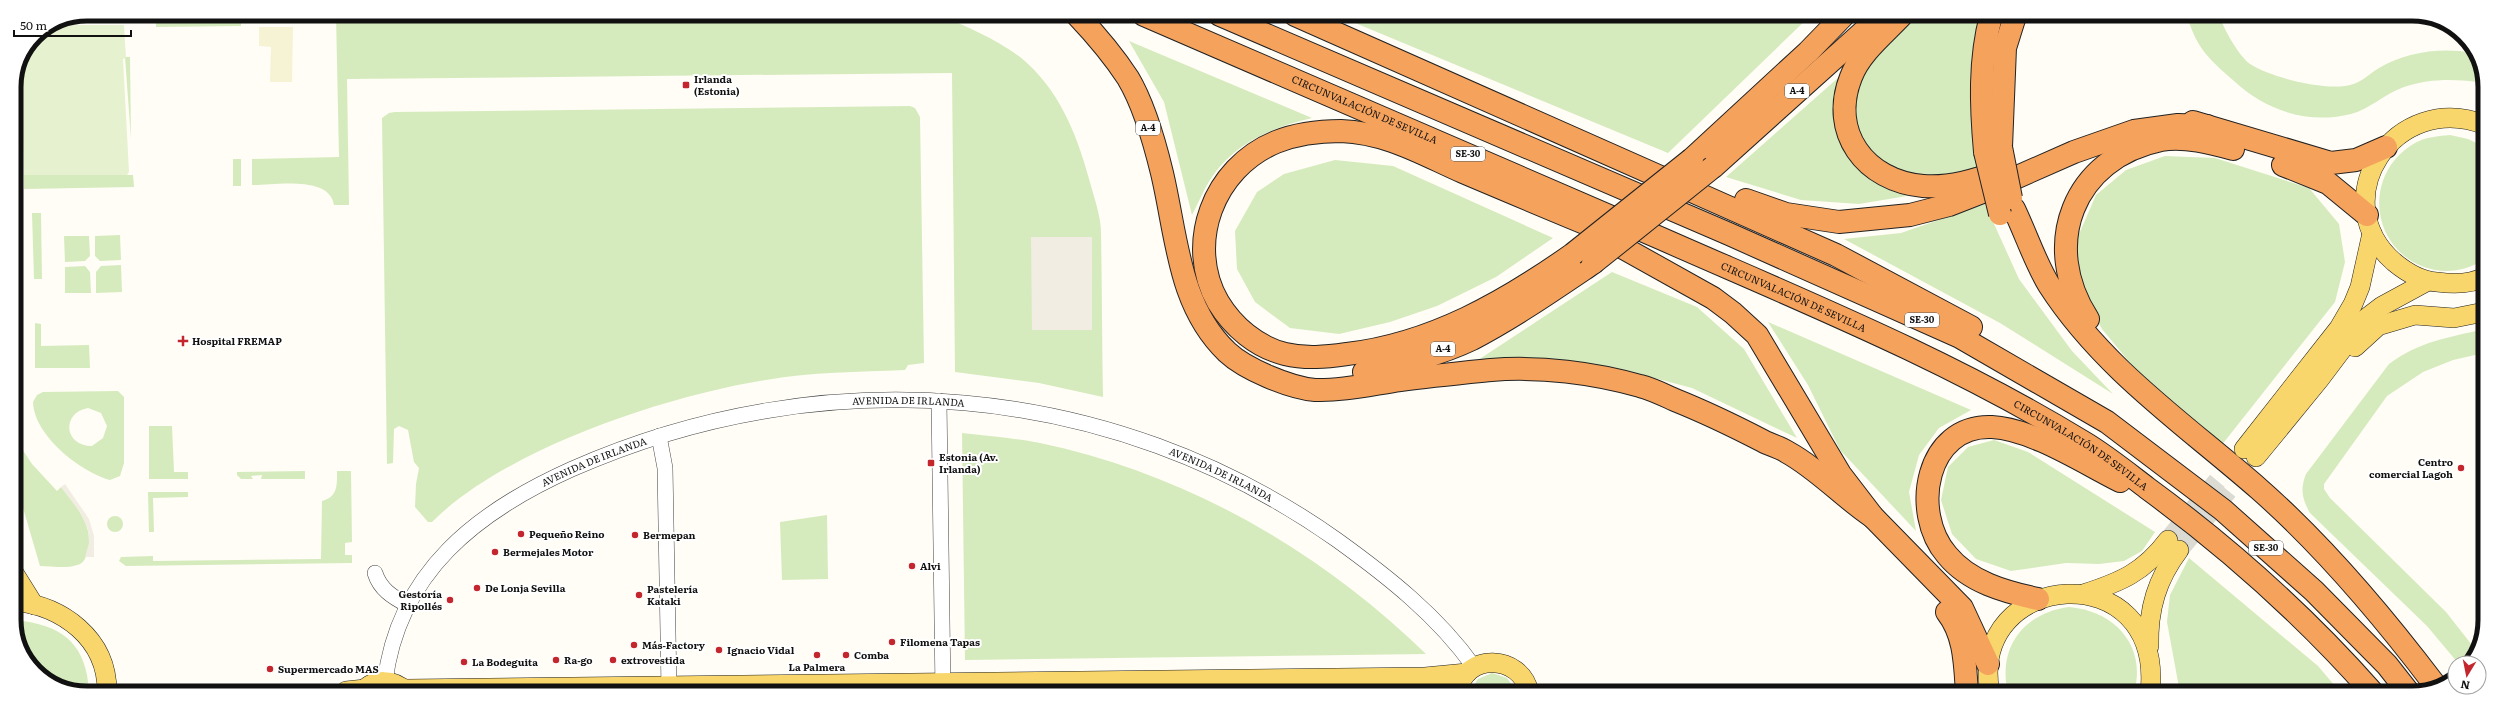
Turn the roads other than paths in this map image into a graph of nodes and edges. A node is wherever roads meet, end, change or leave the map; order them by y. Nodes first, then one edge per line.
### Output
1 (1083, 21) edge
2 (1158, 21) edge
3 (1234, 21) edge
4 (1309, 21) edge
5 (1824, 21) edge
6 (1838, 21) edge
7 (1875, 21) edge
8 (1896, 21) edge
9 (1990, 21) edge
10 (2013, 21) edge
11 (1472, 92) junction
12 (2478, 123) edge
13 (2207, 126) junction
14 (2386, 147) junction
15 (1992, 150) junction
16 (1686, 157) junction
17 (2007, 212) junction
18 (1565, 215) junction
19 (2370, 224) junction
20 (2478, 278) edge
21 (2428, 282) junction
22 (1790, 296) junction
23 (2478, 313) edge
24 (1274, 377) junction
25 (2319, 380) junction
26 (2135, 385) junction
27 (940, 401) junction
28 (2107, 422) junction
29 (659, 436) junction
30 (1766, 443) junction
31 (2171, 506) junction
32 (1873, 516) junction
33 (375, 572) dead end
34 (21, 584) edge
35 (2083, 594) junction
36 (2038, 599) junction
37 (21, 602) edge
38 (34, 605) junction
39 (408, 605) junction
40 (2149, 651) junction
41 (2416, 660) junction
42 (1988, 664) junction
43 (1470, 670) junction
44 (2152, 671) junction
45 (385, 682) junction
46 (2433, 682) edge
47 (108, 686) edge
48 (370, 686) edge
49 (399, 686) edge
50 (669, 686) edge
51 (943, 686) edge
52 (1116, 686) edge
53 (1461, 686) edge
54 (1527, 686) edge
55 (1966, 686) edge
56 (1990, 686) edge
57 (2151, 686) edge
58 (2156, 686) edge
59 (2367, 686) edge
60 (2403, 686) edge

1 - 24 highway, A-4
2 - 22 highway, CIRCUNVALACIÓN DE SEVILLA / SE-30
3 - 28 highway, SE-30
4 - 11 highway
5 - 16 highway
6 - 16 highway
7 - 24 highway, A-4, bridge
8 - 13 highway
9 - 15 highway
10 - 15 highway
11 - 13 highway
11 - 28 highway
12 - 14 main road
13 - 14 highway
14 - 19 main road
15 - 17 highway, bridge
16 - 18 highway
17 - 26 highway
17 - 41 highway
18 - 22 highway
18 - 32 highway
19 - 21 main road
19 - 25 main road
19 - 26 highway
20 - 21 main road
21 - 25 main road
22 - 31 highway, CIRCUNVALACIÓN DE SEVILLA / SE-30
23 - 25 main road
24 - 30 highway
26 - 41 highway
27 - 29 street, AVENIDA DE IRLANDA
27 - 43 street, AVENIDA DE IRLANDA
27 - 51 street
28 - 60 highway, SE-30
29 - 39 street, AVENIDA DE IRLANDA
29 - 50 street
30 - 32 highway
30 - 55 highway
31 - 36 highway
31 - 59 highway, CIRCUNVALACIÓN DE SEVILLA / SE-30
32 - 42 highway
33 - 39 street
34 - 38 main road
35 - 36 main road
35 - 40 main road
35 - 40 main road
36 - 42 main road
37 - 38 main road
38 - 47 main road
39 - 45 street, AVENIDA DE IRLANDA
40 - 44 main road
41 - 46 highway
42 - 56 main road
43 - 52 main road
43 - 53 main road
43 - 54 main road
44 - 57 main road
44 - 58 main road
45 - 48 main road
45 - 49 main road

